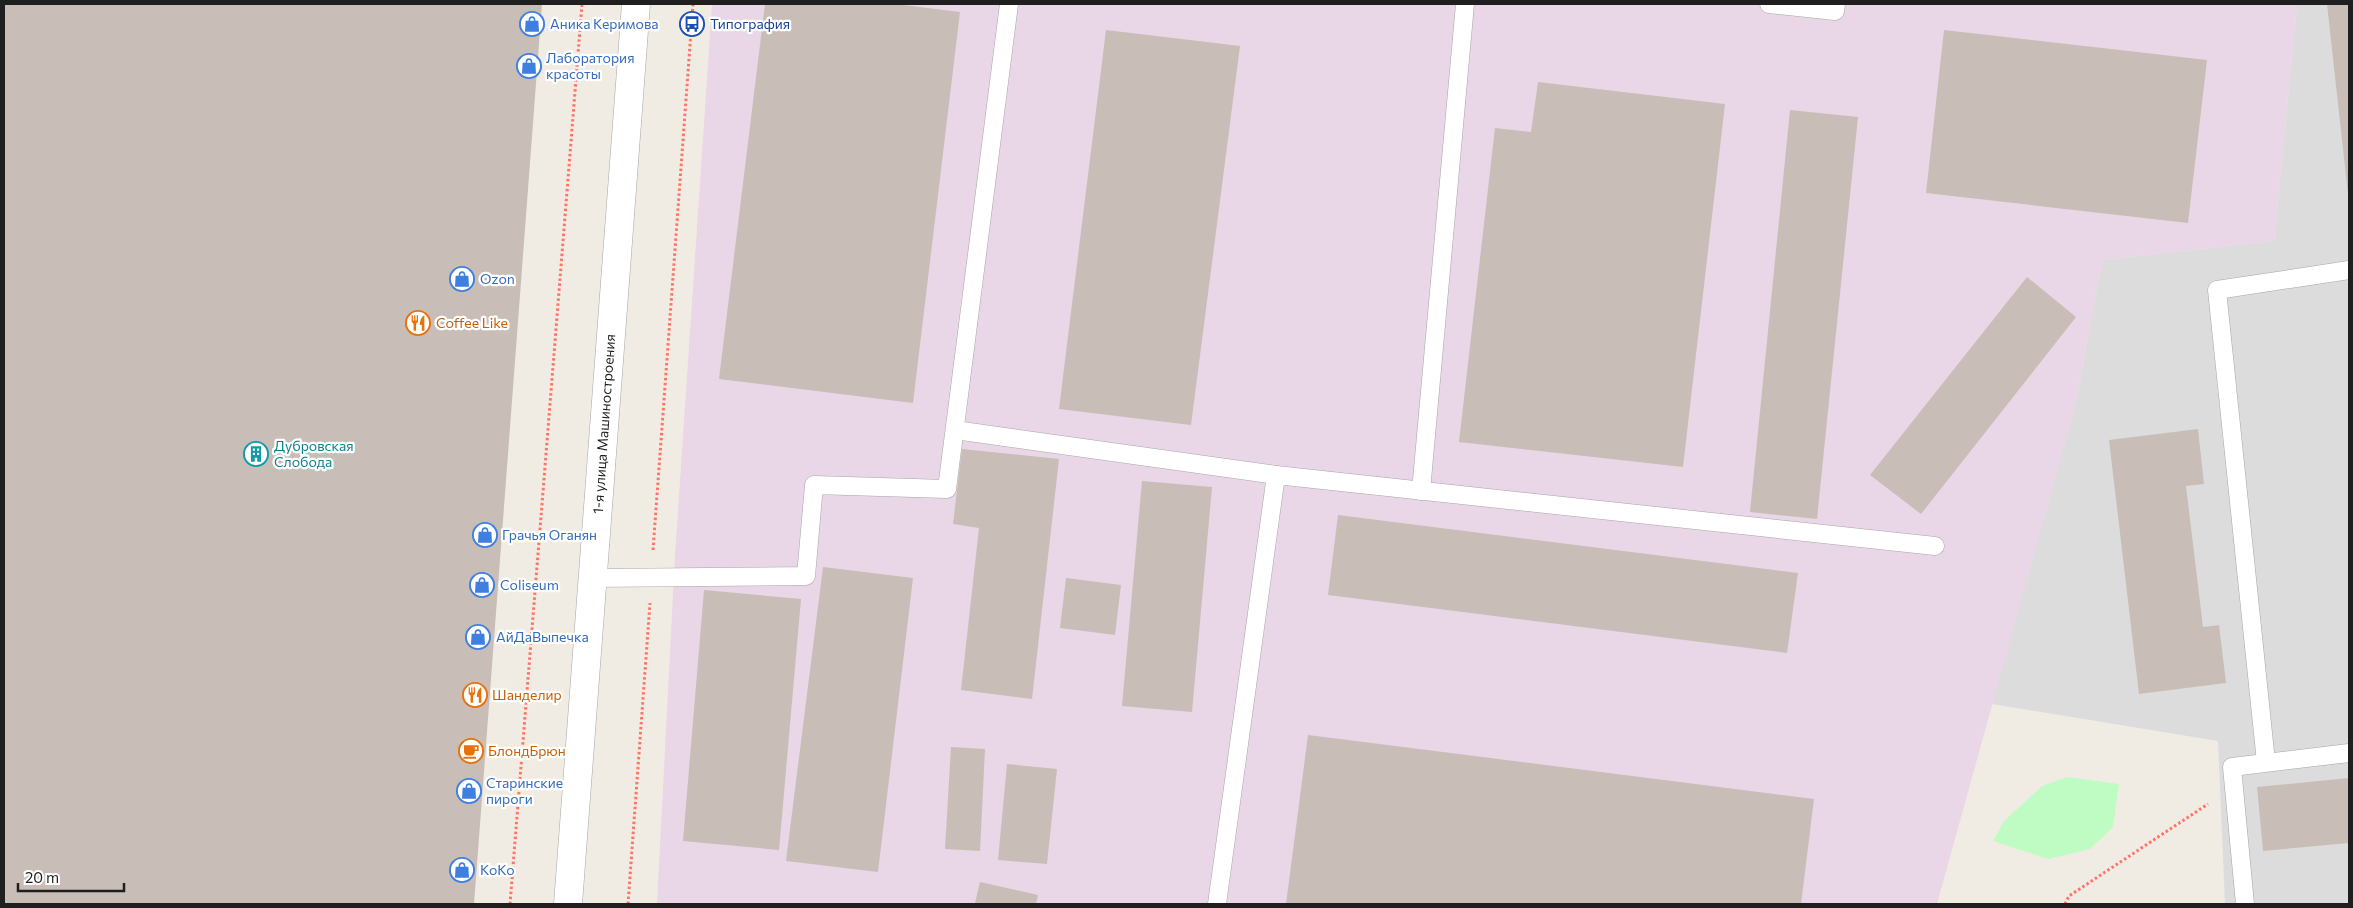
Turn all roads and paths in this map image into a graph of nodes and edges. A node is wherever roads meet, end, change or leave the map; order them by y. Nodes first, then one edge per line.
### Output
1 (582, 4) edge
2 (636, 4) edge
3 (692, 4) edge
4 (1009, 4) edge
5 (1466, 4) edge
6 (1769, 4) edge
7 (1836, 4) edge
8 (2349, 270) edge
9 (955, 430) junction
10 (1276, 475) junction
11 (1421, 490) junction
12 (1935, 546) dead end
13 (652, 576) junction
14 (592, 578) junction
15 (2349, 752) edge
16 (2266, 762) junction
17 (2234, 787) junction
18 (510, 904) edge
19 (568, 904) edge
20 (628, 904) edge
21 (1217, 904) edge
22 (2065, 904) edge
23 (2245, 904) edge

1 - 18 path
2 - 14 street, 1-я улица Машиностроения
3 - 13 path
4 - 9 lane
5 - 11 lane
6 - 7 lane
8 - 16 lane
9 - 10 lane
9 - 13 lane
10 - 11 lane
10 - 21 lane
11 - 12 lane
13 - 14 lane
13 - 20 path
14 - 19 street, 1-я улица Машиностроения
15 - 16 lane
16 - 17 lane
17 - 22 path
17 - 23 lane

